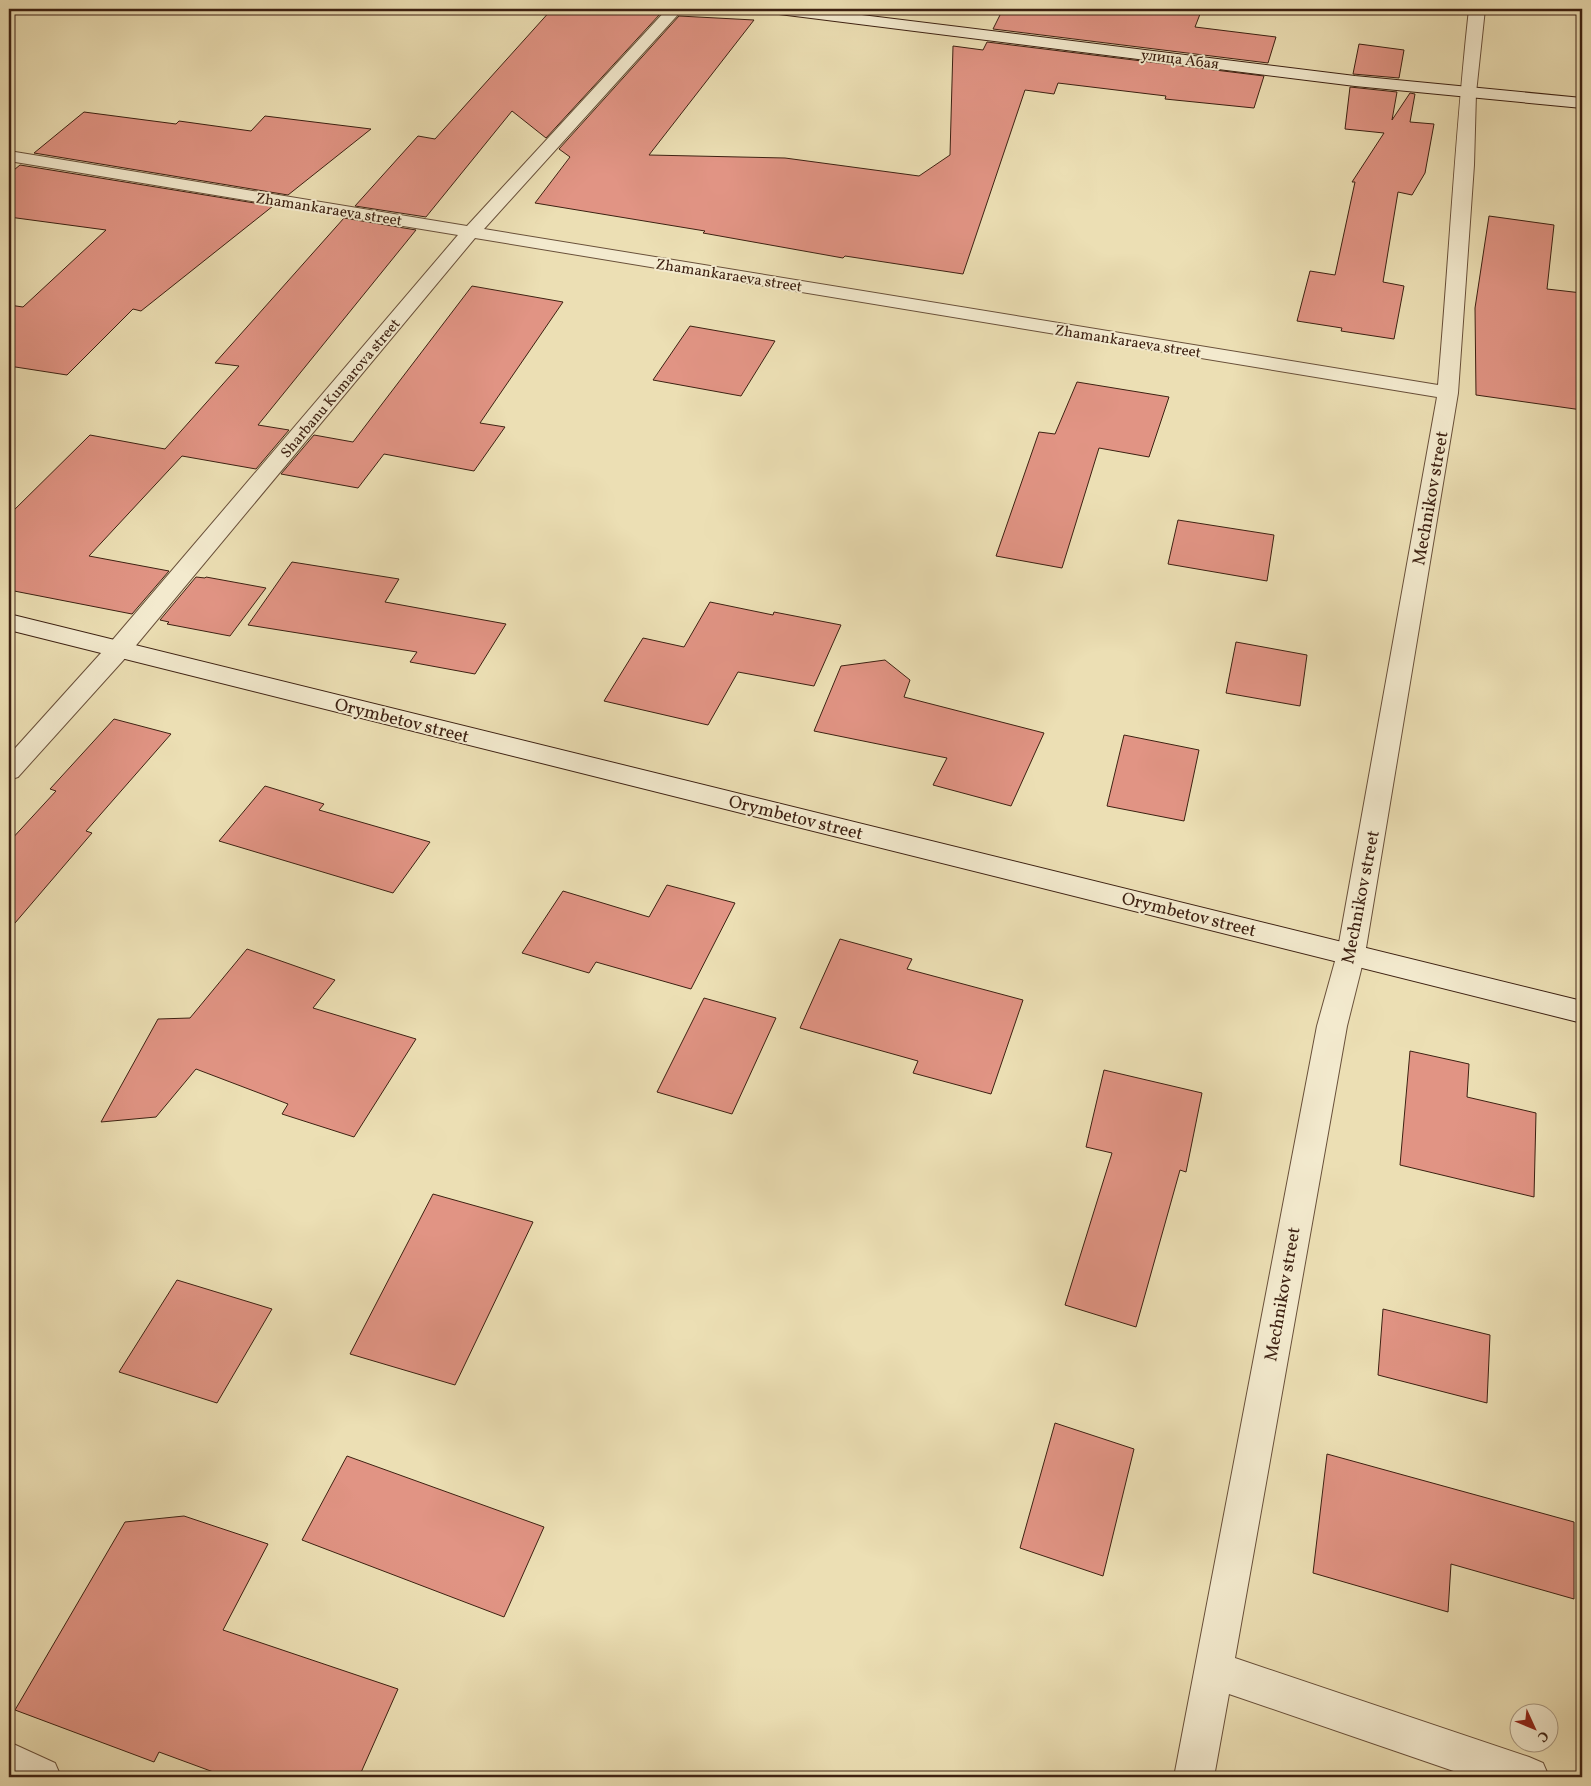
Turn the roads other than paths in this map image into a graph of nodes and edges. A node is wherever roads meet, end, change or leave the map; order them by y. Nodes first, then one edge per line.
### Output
1 (675, 9) edge
2 (779, 9) edge
3 (1477, 9) edge
4 (1468, 93) junction
5 (1582, 103) edge
6 (9, 156) edge
7 (471, 232) junction
8 (1448, 393) junction
9 (9, 622) edge
10 (119, 650) junction
11 (9, 771) edge
12 (1351, 954) junction
13 (1582, 1012) edge
14 (1213, 1670) junction
15 (9, 1762) edge
16 (41, 1777) edge
17 (1194, 1777) edge
18 (1529, 1777) edge

1 - 7 street, Sharbanu Kumarova street
2 - 4 street, улица Абая
3 - 4 street, Mechnikov street
4 - 5 street, улица Абая
4 - 8 street, Mechnikov street
6 - 7 street, Zhamankaraeva street
7 - 8 street, Zhamankaraeva street
7 - 10 street, Sharbanu Kumarova street
8 - 12 street, Mechnikov street
9 - 10 street, Orymbetov street
10 - 11 street, Sharbanu Kumarova street
10 - 12 street, Orymbetov street
12 - 13 street, Orymbetov street
12 - 14 street, Mechnikov street
14 - 17 street, Mechnikov street
14 - 18 street
15 - 16 street

